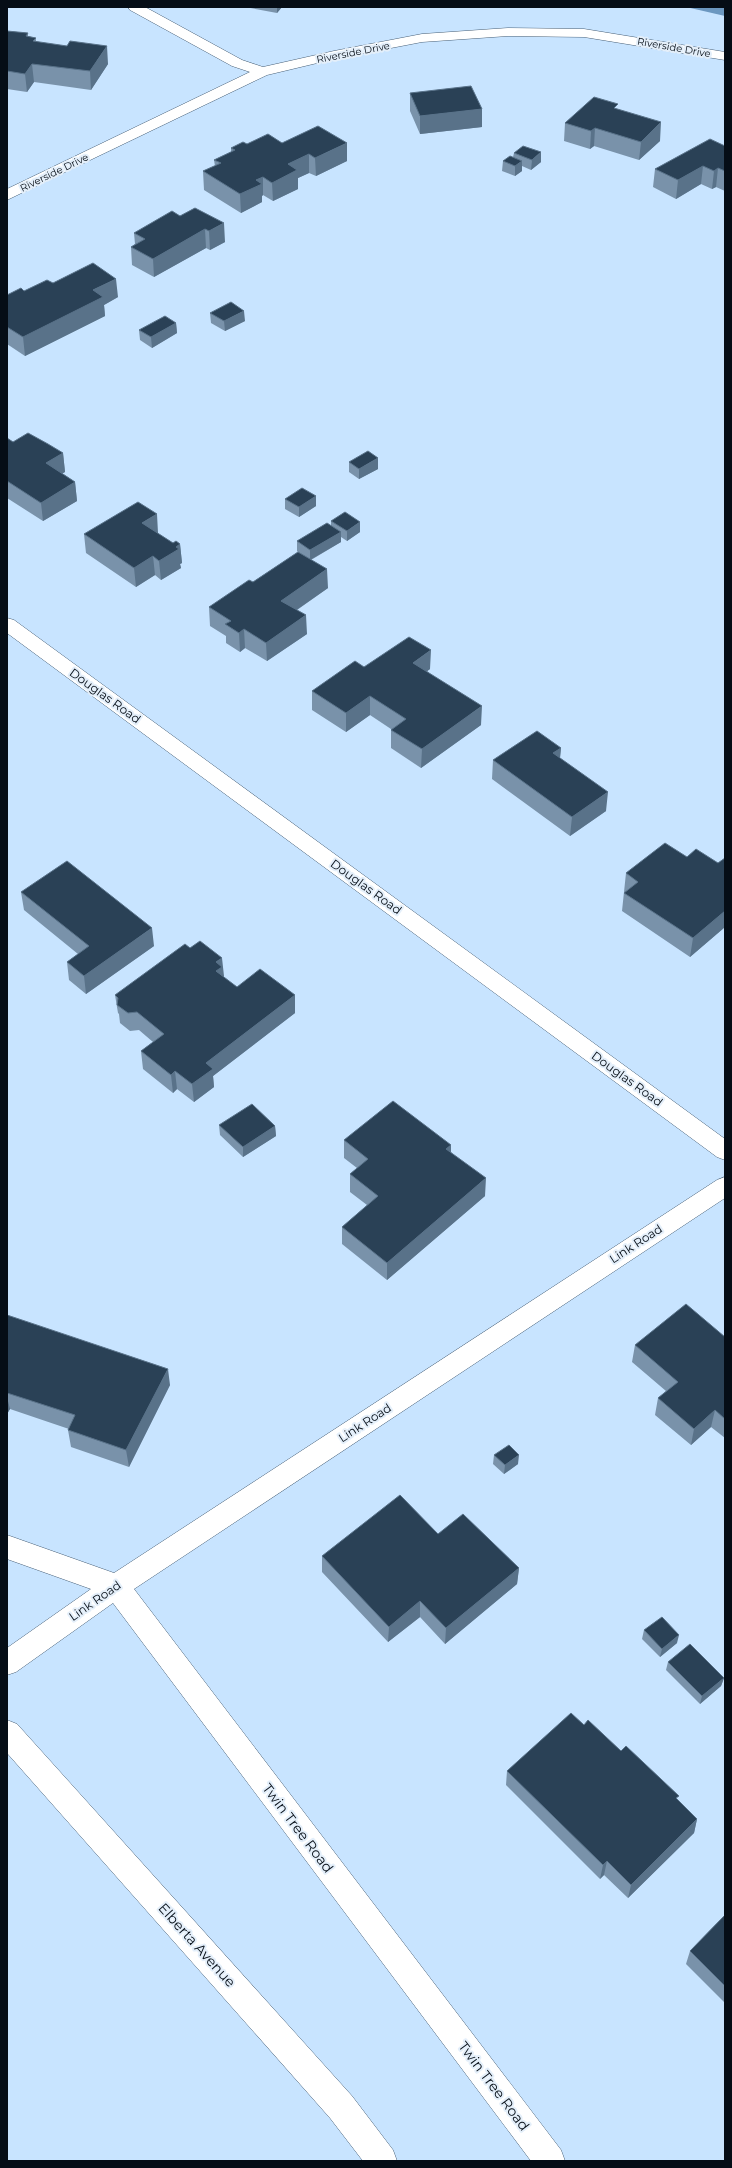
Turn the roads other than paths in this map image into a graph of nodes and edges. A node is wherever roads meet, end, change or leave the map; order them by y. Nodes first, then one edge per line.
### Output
1 (135, 7) edge
2 (725, 56) edge
3 (262, 72) junction
4 (7, 195) edge
5 (7, 624) edge
6 (725, 1150) edge
7 (725, 1186) edge
8 (7, 1547) edge
9 (116, 1586) junction
10 (7, 1663) edge
11 (7, 1733) edge
12 (382, 2161) edge
13 (550, 2161) edge

1 - 3 street
2 - 3 street, Riverside Drive
3 - 4 street, Riverside Drive
5 - 6 street, Douglas Road
7 - 9 street, Link Road
8 - 9 street
9 - 10 street, Link Road
9 - 13 street, Twin Tree Road
11 - 12 street, Elberta Avenue

